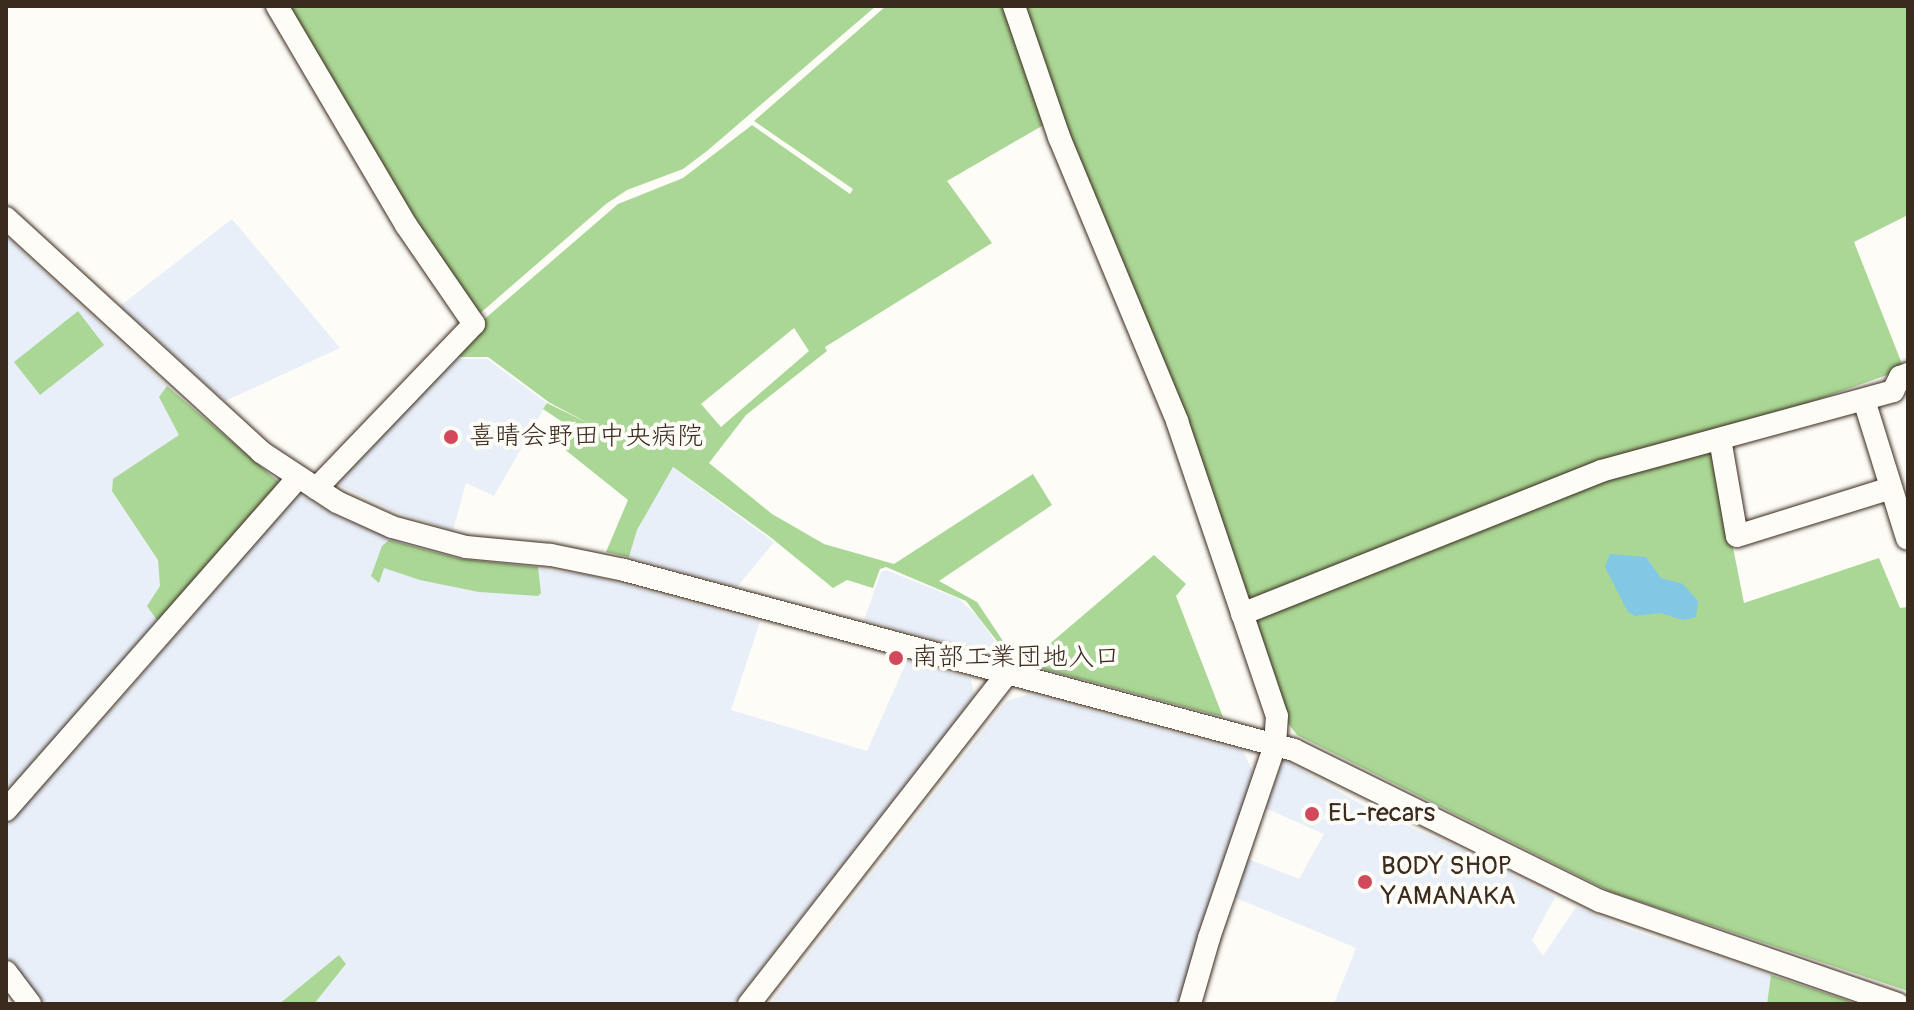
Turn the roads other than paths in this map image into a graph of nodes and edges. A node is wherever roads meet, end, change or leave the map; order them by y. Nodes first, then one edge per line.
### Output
1 (277, 6) edge
2 (1014, 6) edge
3 (6, 218) edge
4 (1908, 374) edge
5 (1864, 400) junction
6 (1720, 439) junction
7 (307, 484) junction
8 (1891, 488) junction
9 (1900, 540) edge
10 (1242, 614) junction
11 (1006, 675) junction
12 (1275, 745) junction
13 (6, 810) edge
14 (6, 972) edge
15 (30, 1004) edge
16 (749, 1004) edge
17 (1190, 1004) edge
18 (1898, 1004) edge

1 - 7 street
2 - 10 street
3 - 7 street
4 - 5 street
5 - 6 street
5 - 8 street
6 - 8 street
6 - 10 street
7 - 11 street
7 - 13 street
8 - 9 street
10 - 12 street
11 - 12 street
11 - 16 street
12 - 17 street
12 - 18 street
14 - 15 street

